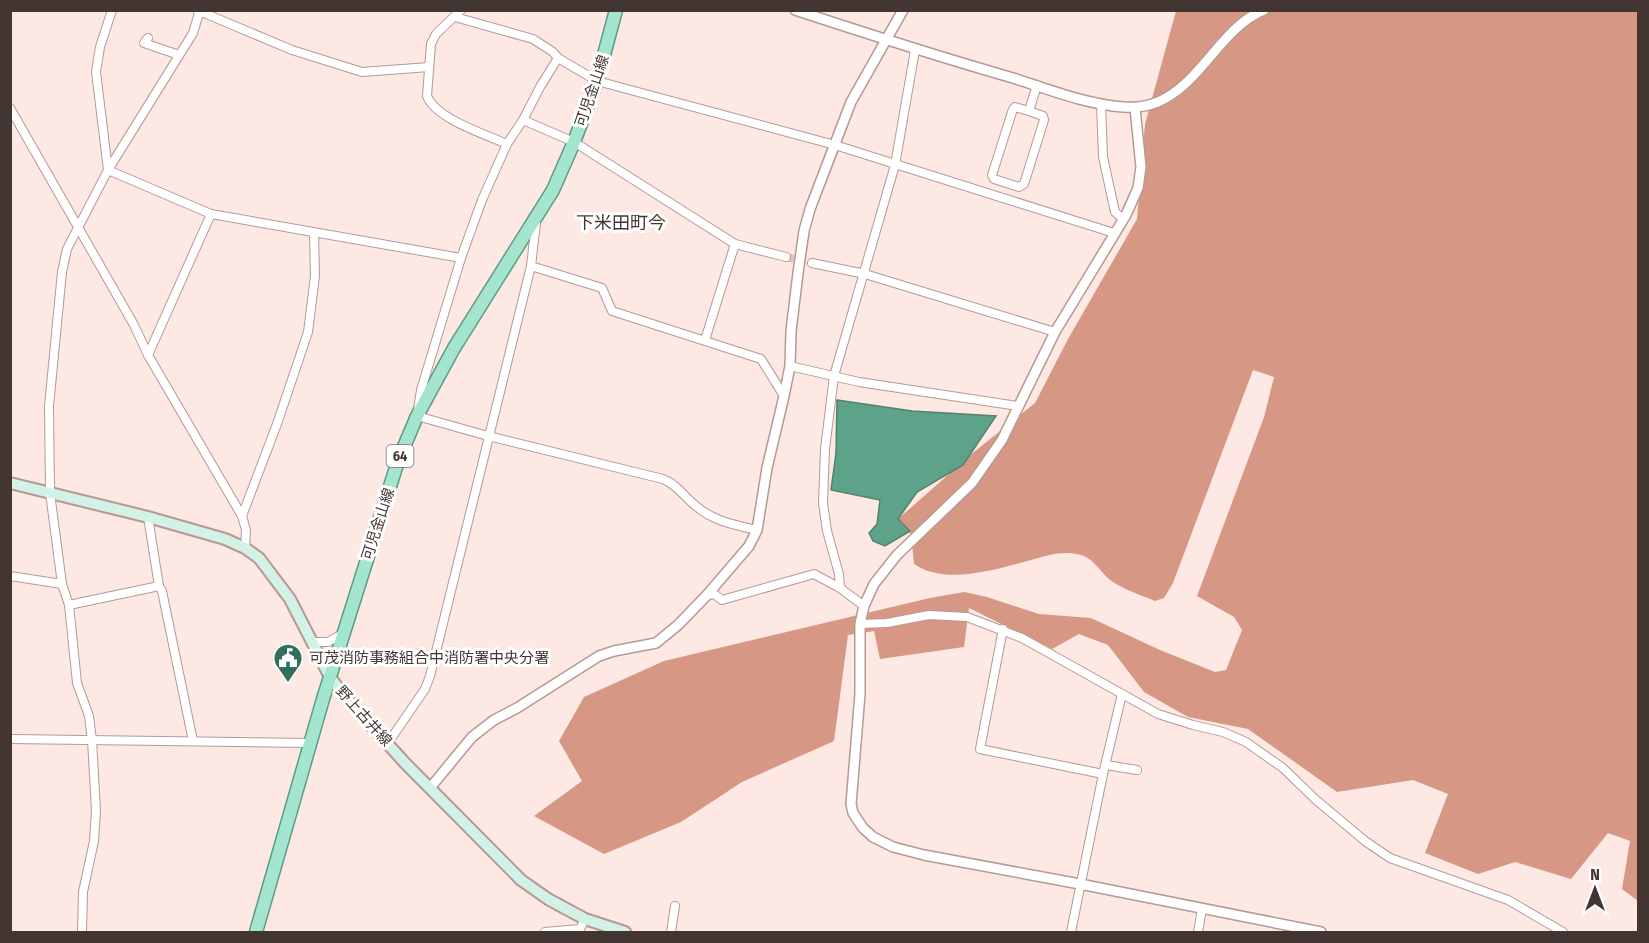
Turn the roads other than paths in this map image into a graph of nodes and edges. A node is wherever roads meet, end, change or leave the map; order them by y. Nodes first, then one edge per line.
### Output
1 (112, 10) edge
2 (461, 10) edge
3 (616, 10) edge
4 (795, 10) edge
5 (903, 10) edge
6 (1264, 10) edge
7 (199, 11) edge
8 (455, 16) junction
9 (147, 38) dead end
10 (887, 40) junction
11 (915, 50) junction
12 (179, 55) junction
13 (558, 58) junction
14 (429, 67) junction
15 (597, 81) junction
16 (1037, 86) junction
17 (1101, 104) junction
18 (10, 108) edge
19 (1135, 108) junction
20 (1029, 111) junction
21 (523, 120) junction
22 (574, 142) junction
23 (507, 144) junction
24 (835, 145) junction
25 (895, 165) junction
26 (108, 170) junction
27 (211, 214) junction
28 (536, 215) junction
29 (1123, 219) junction
30 (79, 227) junction
31 (314, 232) junction
32 (1114, 233) junction
33 (735, 244) junction
34 (786, 257) tunnel mouth
35 (461, 258) junction
36 (812, 263) tunnel mouth
37 (531, 266) junction
38 (865, 274) junction
39 (1055, 332) junction
40 (705, 340) junction
41 (148, 355) junction
42 (790, 366) junction
43 (834, 376) junction
44 (784, 396) junction
45 (1018, 406) junction
46 (417, 416) junction
47 (488, 436) junction
48 (10, 483) edge
49 (50, 493) junction
50 (242, 516) junction
51 (148, 517) junction
52 (757, 530) junction
53 (245, 548) junction
54 (10, 576) edge
55 (62, 584) junction
56 (159, 586) junction
57 (840, 588) junction
58 (707, 595) junction
59 (69, 605) junction
60 (864, 606) junction
61 (860, 624) junction
62 (1003, 629) junction
63 (344, 633) junction
64 (312, 642) junction
65 (330, 677) junction
66 (1122, 694) junction
67 (10, 739) edge
68 (92, 740) junction
69 (193, 741) junction
70 (388, 743) junction
71 (311, 744) junction
72 (1106, 765) junction
73 (1137, 770) dead end
74 (1103, 774) junction
75 (430, 788) junction
76 (1080, 884) junction
77 (675, 906) dead end
78 (1202, 909) junction
79 (585, 920) junction
80 (82, 933) edge
81 (256, 933) edge
82 (545, 933) edge
83 (625, 933) edge
84 (670, 933) edge
85 (1071, 933) edge
86 (1198, 933) edge
87 (1321, 933) edge
88 (1563, 933) edge

1 - 26 street
2 - 8 street
3 - 15 main road, 可児金山線 / 64
4 - 10 street
5 - 10 street
6 - 19 street
7 - 12 street
7 - 14 street
8 - 13 street
8 - 14 street
9 - 12 street
10 - 11 street
10 - 24 street
11 - 16 street
11 - 25 street
12 - 26 street
13 - 15 street
13 - 21 street
14 - 23 street
15 - 22 main road, 可児金山線 / 64
15 - 24 street
16 - 17 street
16 - 20 street
17 - 19 street
17 - 29 street
18 - 30 street
19 - 29 street
20 - 20 street
21 - 22 street
21 - 23 street
22 - 28 main road, 可児金山線 / 64
22 - 33 street
23 - 35 street
24 - 25 street
24 - 42 street
25 - 32 street
25 - 38 street
26 - 27 street
26 - 30 street
27 - 31 street
27 - 41 street
28 - 37 street
28 - 46 main road, 可児金山線 / 64
29 - 32 street
30 - 41 street
30 - 49 street
31 - 35 street
31 - 50 street
32 - 39 street
33 - 34 street
33 - 40 street
35 - 46 street
36 - 38 street
37 - 40 street
37 - 47 street
38 - 39 street
38 - 43 street
39 - 45 street
40 - 44 street
41 - 50 street
42 - 43 street
42 - 44 street
43 - 45 street
43 - 57 street
44 - 52 street
45 - 60 street
46 - 47 street
46 - 63 main road, 可児金山線 / 64
47 - 52 street
47 - 70 street
48 - 49 main road, 野上古井線
49 - 51 main road, 野上古井線
49 - 55 street
50 - 53 street
51 - 53 main road, 野上古井線
51 - 56 street
52 - 58 street
53 - 64 main road, 野上古井線
54 - 55 street
55 - 59 street
56 - 59 street
56 - 69 street
57 - 58 street
57 - 60 street
58 - 75 street
59 - 68 street
60 - 61 street
61 - 62 street
61 - 76 street
62 - 66 street
62 - 74 street
63 - 64 street
63 - 65 main road, 可児金山線 / 64
64 - 65 main road, 野上古井線
65 - 70 main road, 野上古井線
65 - 71 main road, 可児金山線 / 64
66 - 72 street
66 - 88 street
67 - 68 street
68 - 69 street
68 - 80 street
69 - 71 street
70 - 75 main road, 野上古井線
71 - 81 main road, 可児金山線 / 64
72 - 73 street
72 - 74 street
74 - 76 street
75 - 79 main road, 野上古井線
76 - 78 street
76 - 85 street
77 - 84 street
78 - 86 street
78 - 87 street
79 - 82 street
79 - 83 main road, 野上古井線

